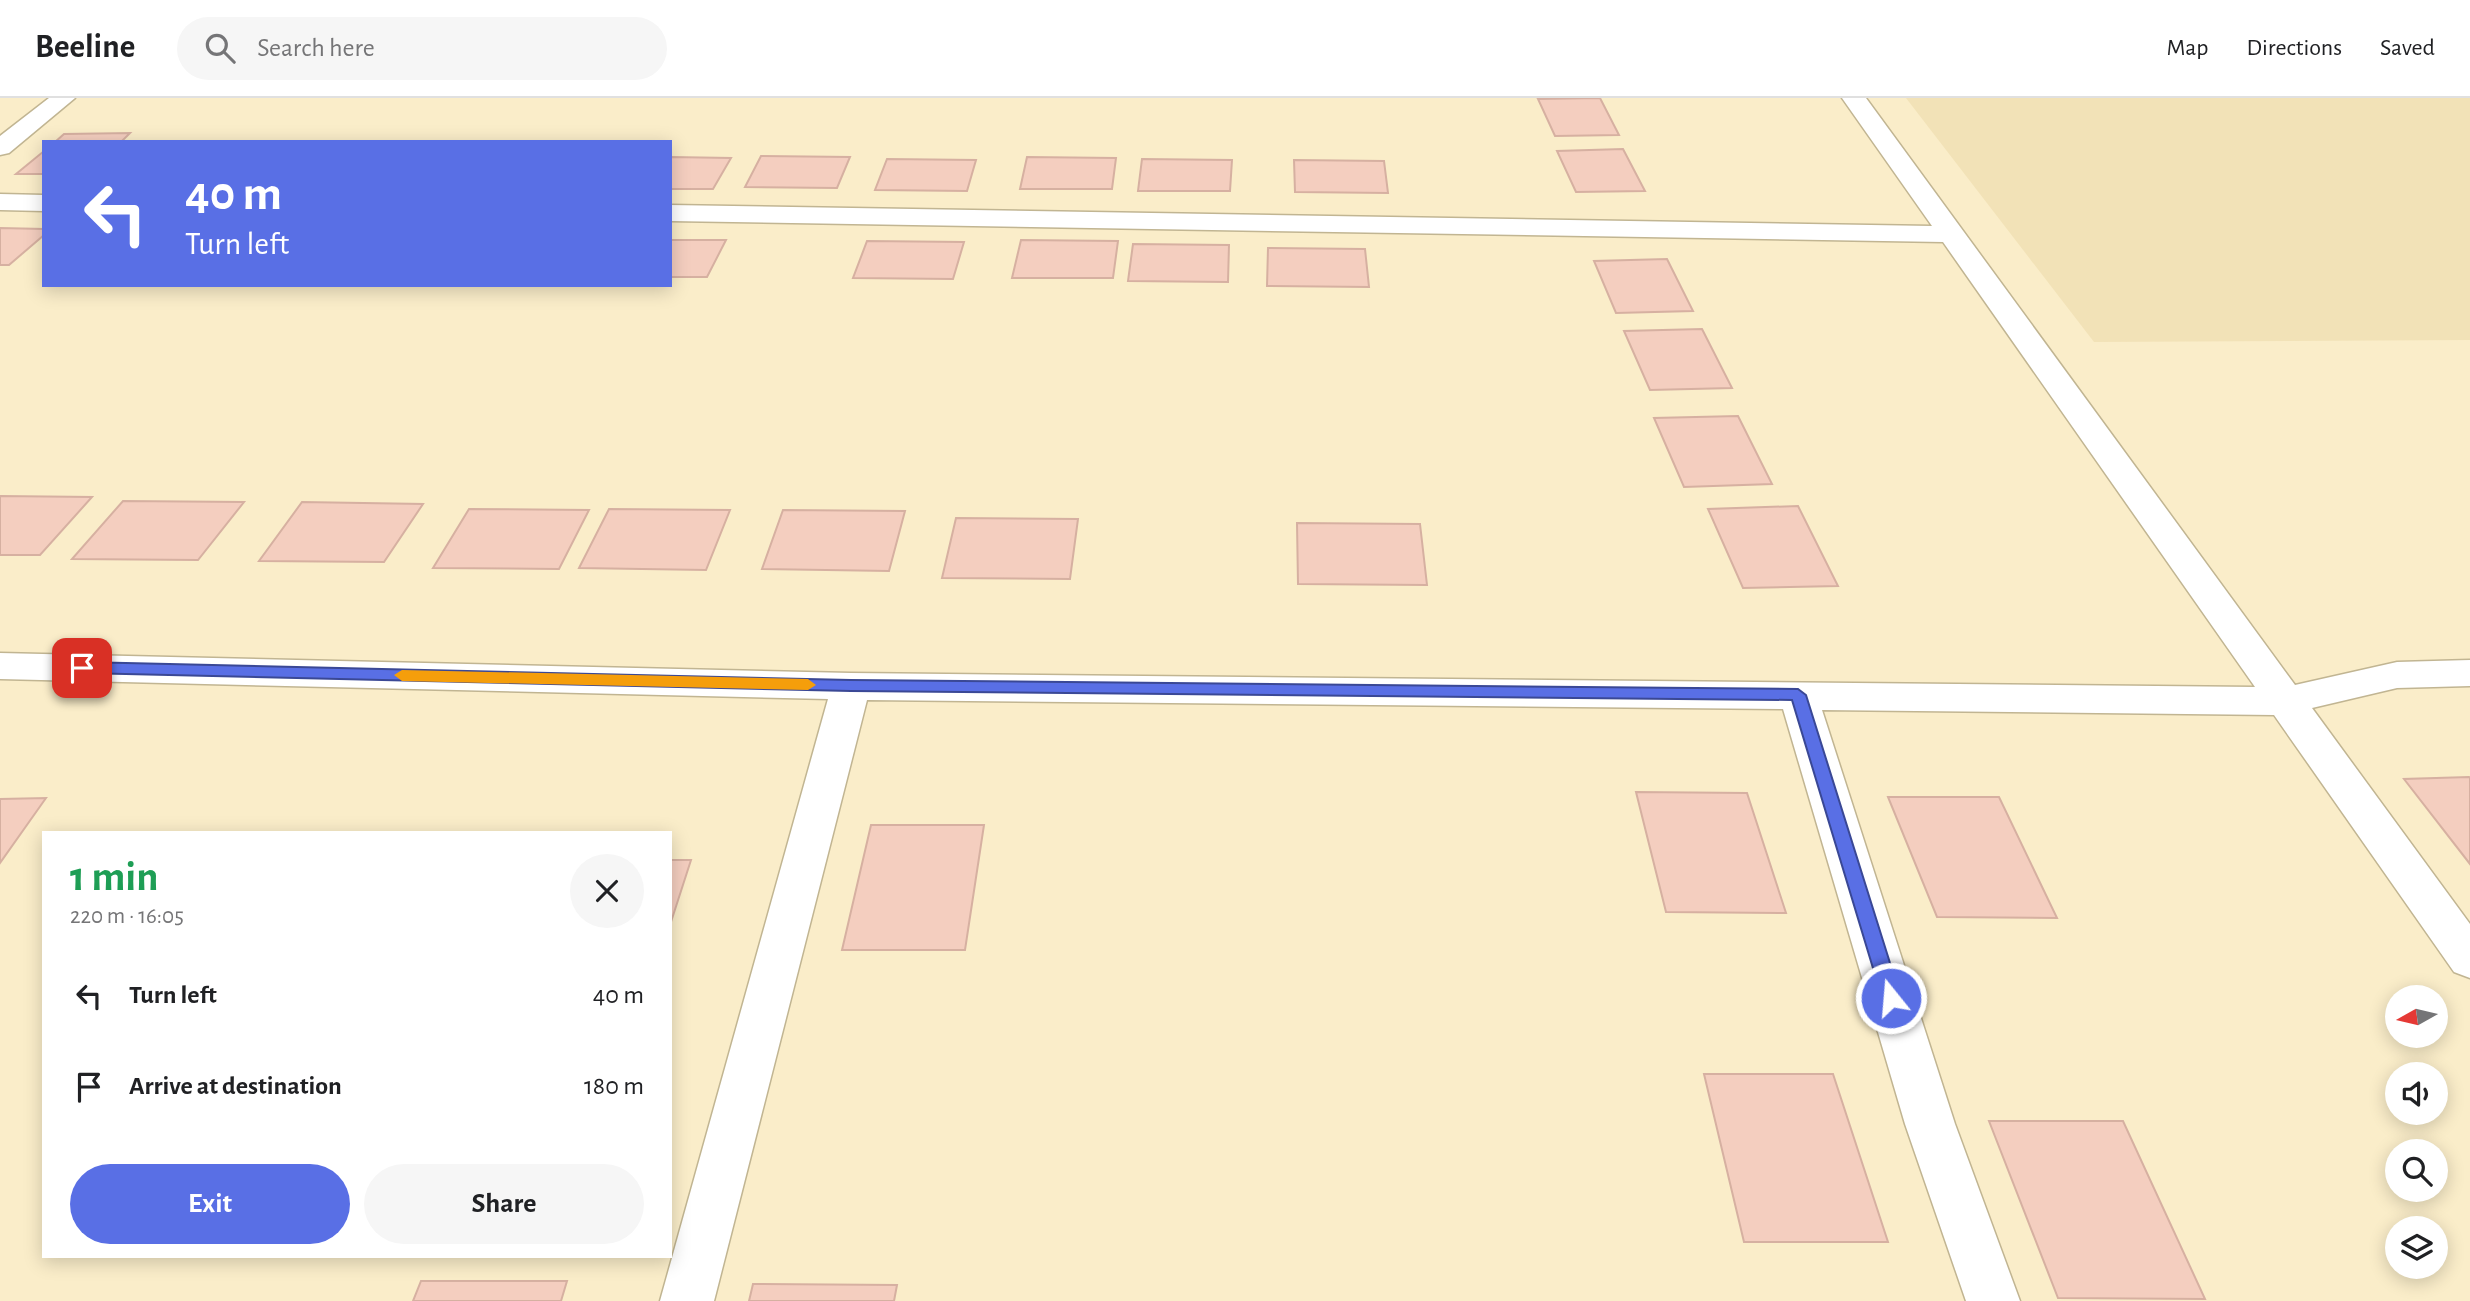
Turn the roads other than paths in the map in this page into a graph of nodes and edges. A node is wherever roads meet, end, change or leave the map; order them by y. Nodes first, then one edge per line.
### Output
1 (63, 98) edge
2 (1854, 98) edge
3 (0, 148) edge
4 (0, 202) edge
5 (42, 203) edge
6 (672, 213) edge
7 (1952, 234) junction
8 (0, 666) edge
9 (2470, 673) edge
10 (851, 686) junction
11 (1798, 695) junction
12 (2285, 701) junction
13 (2470, 959) edge
14 (687, 1301) edge
15 (1993, 1301) edge

1 - 3 street
2 - 7 street
4 - 5 street
6 - 7 street
7 - 12 street
8 - 10 street
9 - 12 street
10 - 11 street
10 - 14 street
11 - 12 street
11 - 15 street
12 - 13 street

